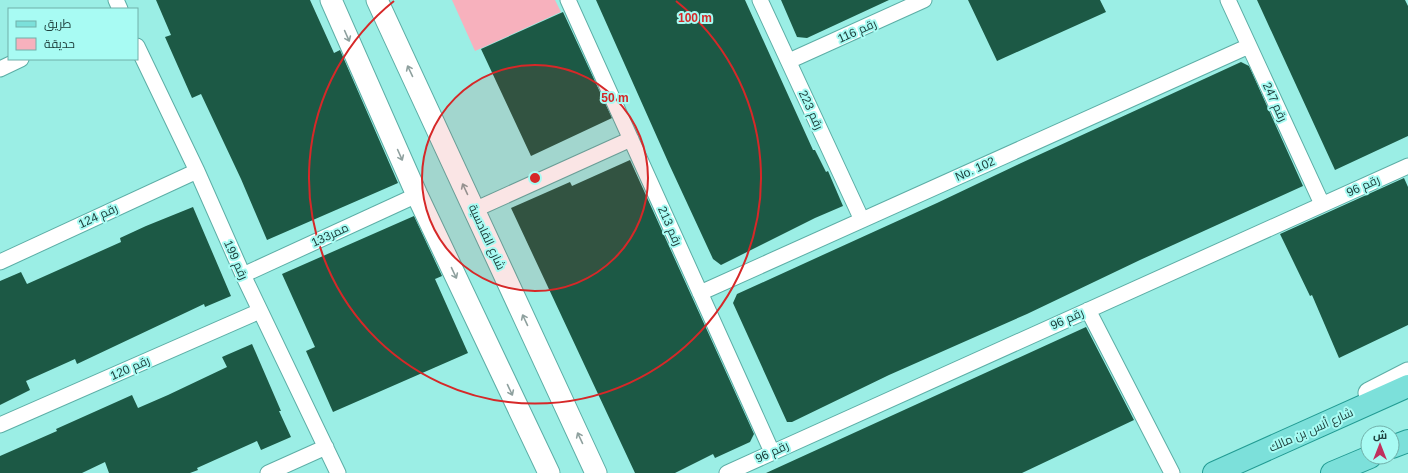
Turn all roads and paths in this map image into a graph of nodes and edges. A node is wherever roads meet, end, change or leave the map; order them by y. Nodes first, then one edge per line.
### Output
1 (331, 0) edge
2 (377, 0) edge
3 (568, 0) edge
4 (760, 0) edge
5 (924, 0) edge
6 (1228, 0) edge
7 (1249, 46) junction
8 (138, 48) edge
9 (19, 60) edge
10 (789, 62) junction
11 (0, 69) edge
12 (631, 139) junction
13 (1408, 166) edge
14 (197, 171) junction
15 (417, 195) junction
16 (1322, 204) junction
17 (474, 210) junction
18 (862, 220) junction
19 (0, 262) edge
20 (243, 275) junction
21 (700, 293) junction
22 (260, 310) junction
23 (1088, 310) junction
24 (1408, 373) edge
25 (1408, 386) edge
26 (0, 425) edge
27 (326, 447) junction
28 (772, 452) junction
29 (1360, 461) edge
30 (268, 473) edge
31 (338, 473) edge
32 (549, 473) edge
33 (596, 473) edge
34 (727, 473) edge
35 (1172, 473) edge
36 (1210, 473) edge
37 (1214, 473) edge
38 (1332, 473) edge

1 -> 15 street
17 -> 2 street, شارع القادسية
3 - 12 street, رقم 213
4 - 10 street, رقم 223
5 - 10 street, رقم 116
6 - 7 street, رقم 247
7 - 16 street, رقم 247
7 - 18 street, No. 102
8 - 14 street, رقم 199
9 - 11 street
10 - 18 street, رقم 223
12 - 17 street
12 - 21 street, رقم 213
13 - 16 street, رقم 96
14 - 19 street, رقم 124
14 - 20 street, رقم 199
15 - 20 street, ممر133
15 -> 32 street
16 - 23 street, رقم 96
33 -> 17 street, شارع القادسية
18 - 21 street, No. 102
20 - 22 street, رقم 199
21 - 28 street, رقم 213
22 - 26 street, رقم 120
22 - 27 street, رقم 199
23 - 28 street, رقم 96
23 - 35 street
24 - 36 street
25 - 37 main road, شارع أنس بن مالك
27 - 30 street
27 - 31 street, رقم 199
28 - 34 street, رقم 96
29 - 38 main road

